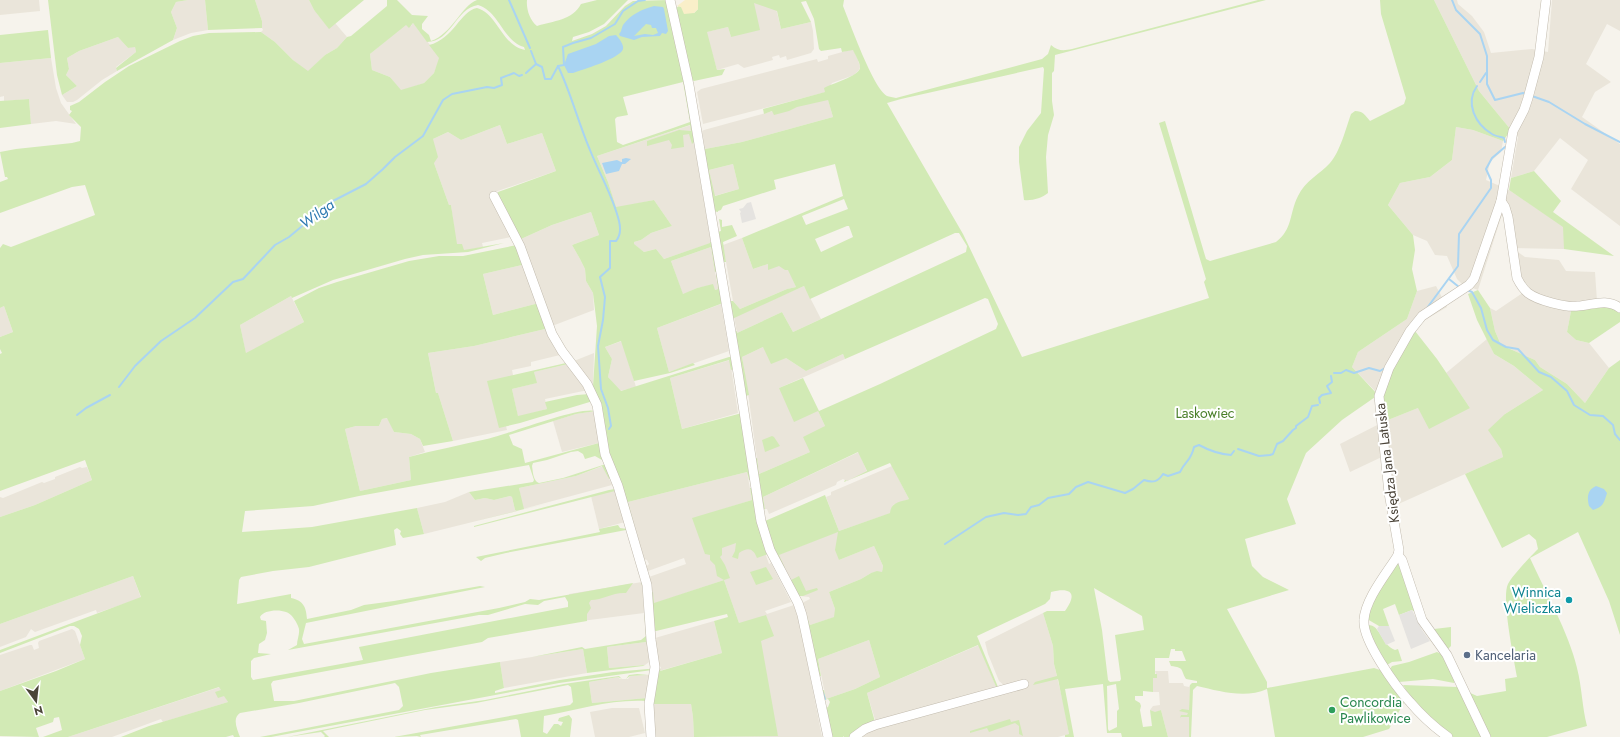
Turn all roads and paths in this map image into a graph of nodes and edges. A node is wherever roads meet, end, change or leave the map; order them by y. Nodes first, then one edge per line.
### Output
1 (670, 0) edge
2 (1546, 0) edge
3 (494, 196) dead end
4 (1501, 201) junction
5 (1620, 308) edge
6 (1398, 555) junction
7 (1024, 684) dead end
8 (650, 737) edge
9 (828, 737) edge
10 (854, 737) edge
11 (1448, 737) edge
12 (1486, 737) edge

1 - 9 street
2 - 4 street, Księdza Jana Latuska
3 - 8 street
4 - 5 street
4 - 6 street, Księdza Jana Latuska
6 - 11 street
6 - 12 street, Księdza Jana Latuska
7 - 10 street

